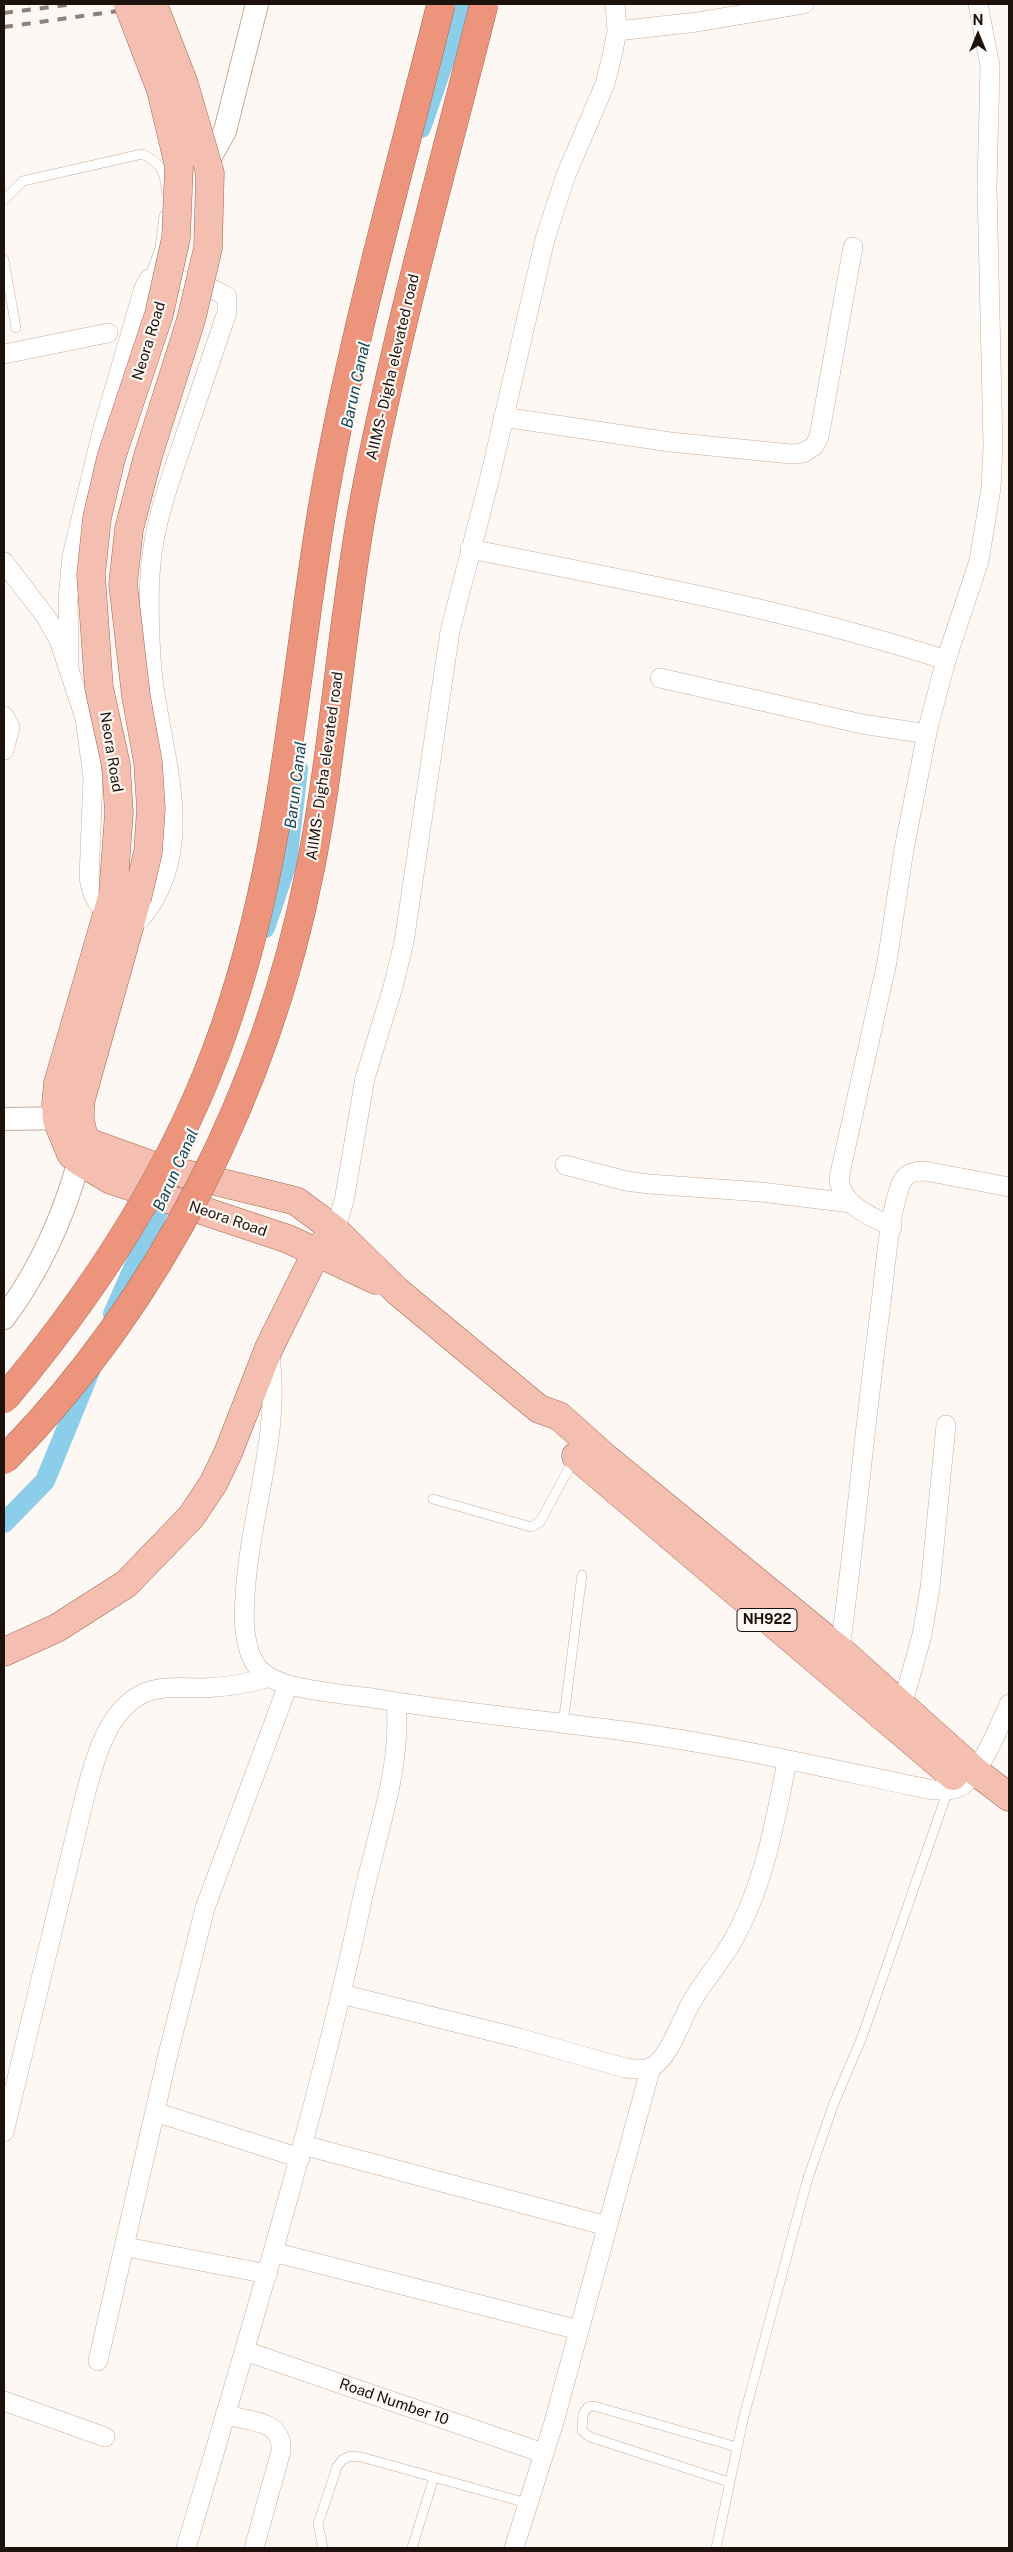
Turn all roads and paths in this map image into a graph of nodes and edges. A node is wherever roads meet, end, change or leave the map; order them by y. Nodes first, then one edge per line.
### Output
1 (128, 4) edge
2 (153, 4) edge
3 (257, 4) edge
4 (442, 4) edge
5 (484, 4) edge
6 (615, 4) edge
7 (804, 4) edge
8 (978, 4) edge
9 (617, 31) junction
10 (207, 163) junction
11 (209, 197) junction
12 (4, 200) edge
13 (169, 202) junction
14 (853, 247) dead end
15 (4, 260) edge
16 (149, 279) junction
17 (16, 328) dead end
18 (108, 333) dead end
19 (4, 354) edge
20 (503, 417) junction
21 (470, 549) junction
22 (6, 568) edge
23 (946, 660) junction
24 (69, 663) junction
25 (660, 678) dead end
26 (4, 716) edge
27 (927, 734) junction
28 (4, 750) edge
29 (122, 906) junction
30 (68, 1118) junction
31 (4, 1119) edge
32 (79, 1161) junction
33 (565, 1165) dead end
34 (148, 1178) junction
35 (1009, 1187) edge
36 (851, 1202) junction
37 (892, 1227) junction
38 (336, 1230) junction
39 (317, 1251) junction
40 (397, 1291) junction
41 (4, 1318) edge
42 (269, 1348) junction
43 (4, 1399) edge
44 (539, 1409) junction
45 (946, 1425) dead end
46 (576, 1456) junction
47 (4, 1460) edge
48 (433, 1499) dead end
49 (582, 1575) dead end
50 (840, 1650) junction
51 (4, 1652) edge
52 (267, 1678) junction
53 (288, 1685) junction
54 (396, 1702) junction
55 (1009, 1704) edge
56 (902, 1706) junction
57 (563, 1724) junction
58 (787, 1761) junction
59 (962, 1782) junction
60 (1009, 1797) edge
61 (1009, 1816) edge
62 (341, 1994) junction
63 (651, 2067) junction
64 (7, 2102) edge
65 (155, 2112) junction
66 (4, 2132) edge
67 (302, 2152) junction
68 (608, 2226) junction
69 (126, 2247) junction
70 (273, 2252) junction
71 (268, 2274) junction
72 (579, 2330) junction
73 (245, 2351) junction
74 (98, 2360) dead end
75 (4, 2401) edge
76 (225, 2415) junction
77 (105, 2437) dead end
78 (737, 2447) junction
79 (543, 2453) junction
80 (434, 2477) junction
81 (729, 2482) junction
82 (526, 2503) junction
83 (186, 2548) edge
84 (254, 2548) edge
85 (323, 2548) edge
86 (412, 2548) edge
87 (514, 2548) edge
88 (716, 2548) edge

1 - 13 main road, Neora Road, bridge
2 - 10 main road, bridge
3 - 10 street
4 - 43 highway, bridge
5 - 47 highway, AIIMS- Digha elevated road, bridge
6 - 9 street
7 - 9 street
8 - 23 street
9 - 20 street
10 - 11 main road, bridge
11 - 13 main road
11 - 29 main road, bridge
12 - 13 lane
13 - 16 lane
13 - 29 main road, Neora Road, bridge
14 - 20 street
15 - 17 lane
16 - 24 street
16 - 29 street
18 - 19 street
20 - 21 street
21 - 23 street
21 - 38 street
22 - 24 street
23 - 27 street
24 - 29 street
25 - 27 street
26 - 28 street
27 - 36 street
29 - 30 main road
30 - 31 street
30 - 32 main road, Neora Road
30 - 34 main road
32 - 34 main road, Neora Road
32 - 41 street
33 - 36 street
34 - 38 main road, bridge
34 - 39 main road, Neora Road, bridge
35 - 37 street
36 - 37 street
37 - 50 street
38 - 39 main road
38 - 40 main road
39 - 40 main road, Neora Road
39 - 42 main road
40 - 44 main road
42 - 51 main road
42 - 52 street
44 - 46 main road, NH922
44 - 50 main road
45 - 56 street
46 - 48 lane
46 - 59 main road, NH922
49 - 57 lane
50 - 56 main road
52 - 53 street
52 - 64 street
53 - 54 street
53 - 65 street
54 - 57 street
54 - 62 street
55 - 59 street
56 - 59 main road
57 - 58 street
58 - 59 street
58 - 63 street
59 - 60 main road
59 - 61 main road, NH922
59 - 78 lane
62 - 63 street
62 - 67 street
63 - 68 street
64 - 66 street
65 - 67 street
65 - 69 street
67 - 68 street
67 - 70 street
68 - 72 street
69 - 71 street
69 - 74 street
70 - 71 street
70 - 72 street
71 - 73 street
72 - 79 street
73 - 76 street
73 - 79 street, Road Number 10
75 - 77 street
76 - 83 street
76 - 84 street
78 - 81 lane
78 - 81 lane
79 - 82 street
80 - 82 lane
80 - 85 lane
80 - 86 lane
81 - 88 lane
82 - 87 street

